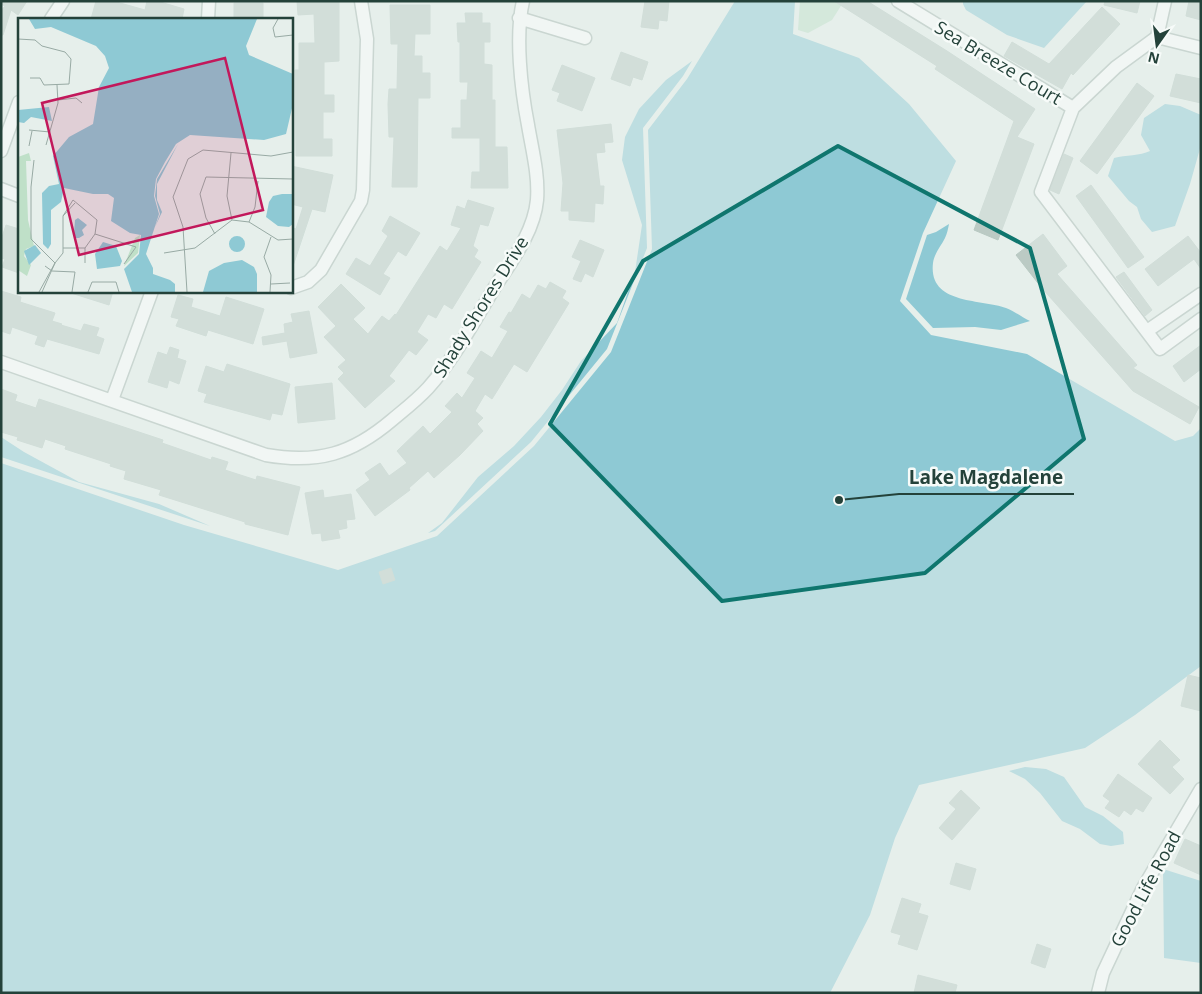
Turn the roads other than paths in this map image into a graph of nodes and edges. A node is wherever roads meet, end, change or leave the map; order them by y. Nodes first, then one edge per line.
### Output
1 (63, 1) edge
2 (209, 1) edge
3 (361, 1) edge
4 (523, 1) edge
5 (898, 1) edge
6 (1165, 1) edge
7 (52, 18) edge
8 (208, 18) edge
9 (519, 18) junction
10 (585, 38) dead end
11 (1157, 38) junction
12 (1201, 48) edge
13 (18, 105) edge
14 (1073, 108) junction
15 (1, 151) edge
16 (1, 189) edge
17 (18, 196) edge
18 (292, 288) edge
19 (152, 292) edge
20 (1201, 294) edge
21 (1201, 319) edge
22 (1147, 331) junction
23 (1, 362) edge
24 (112, 400) junction
25 (1201, 789) edge
26 (1098, 993) edge

1 - 7 street
2 - 8 street
3 - 18 street
4 - 9 street, Shady Shores Drive
5 - 14 street, Sea Breeze Court
6 - 11 street
9 - 10 street
9 - 24 street, Shady Shores Drive
11 - 12 street
11 - 14 street
13 - 15 street
14 - 22 street
16 - 17 street
19 - 24 street
20 - 22 street
21 - 22 street
23 - 24 street, Shady Shores Drive
25 - 26 street, Good Life Road

